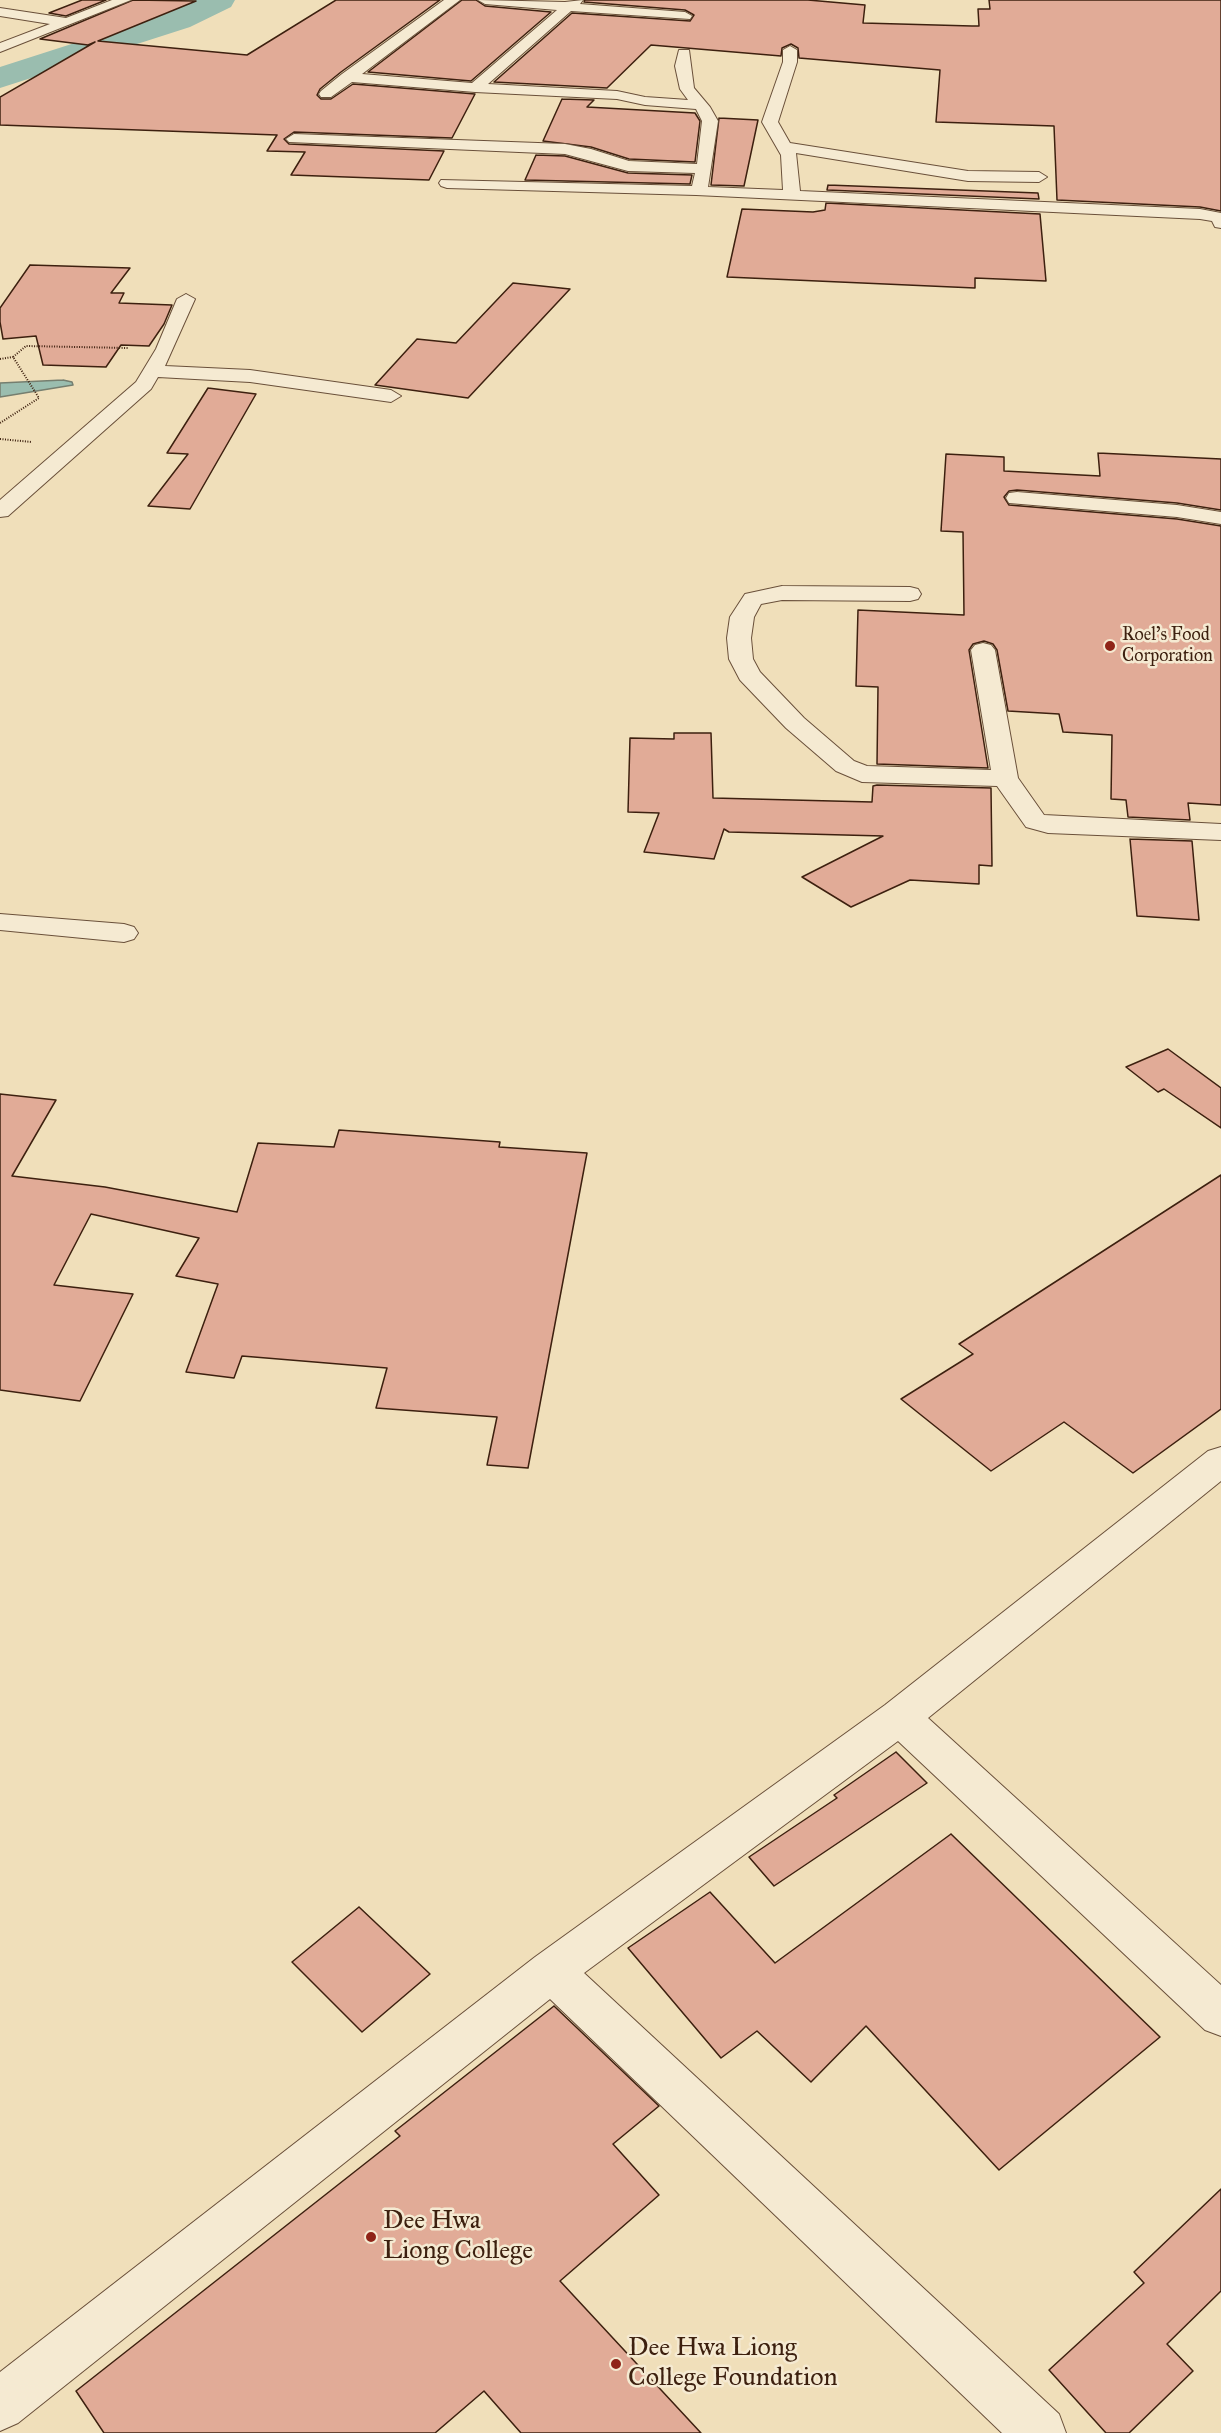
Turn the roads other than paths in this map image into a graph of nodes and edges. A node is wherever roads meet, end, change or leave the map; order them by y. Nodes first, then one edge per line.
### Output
1 (80, 0) edge
2 (453, 0) edge
3 (485, 0) edge
4 (117, 2) edge
5 (572, 3) edge
6 (0, 12) edge
7 (686, 16) dead end
8 (67, 22) junction
9 (0, 38) edge
10 (18, 41) junction
11 (0, 48) edge
12 (790, 50) dead end
13 (684, 54) dead end
14 (347, 77) junction
15 (475, 88) junction
16 (326, 94) dead end
17 (700, 105) junction
18 (294, 139) dead end
19 (786, 147) junction
20 (704, 169) junction
21 (1039, 177) dead end
22 (447, 183) dead end
23 (699, 191) junction
24 (792, 195) junction
25 (1221, 223) edge
26 (186, 299) dead end
27 (154, 371) junction
28 (391, 396) dead end
29 (1017, 498) dead end
30 (0, 511) edge
31 (1221, 518) edge
32 (910, 594) dead end
33 (983, 650) dead end
34 (1005, 778) junction
35 (1221, 832) edge
36 (0, 922) edge
37 (124, 933) dead end
38 (1221, 1461) edge
39 (900, 1717) junction
40 (551, 1971) junction
41 (1221, 2014) edge
42 (0, 2405) edge
43 (1040, 2433) edge

1 - 4 street
2 - 14 street
3 - 5 street
4 - 8 street
5 - 7 street
5 - 15 street
6 - 8 street
8 - 10 street
9 - 10 street
10 - 11 street
12 - 19 street
13 - 17 street
14 - 15 street
14 - 16 street
15 - 17 street
17 - 20 street
18 - 20 street
19 - 21 street
19 - 24 street
20 - 23 street
22 - 23 street
23 - 24 street
24 - 25 street
26 - 27 street
27 - 28 street
27 - 30 street
29 - 31 street
32 - 34 street
33 - 34 street
34 - 35 street
36 - 37 street
38 - 39 street
39 - 40 street
39 - 41 street
40 - 42 street
40 - 43 street

